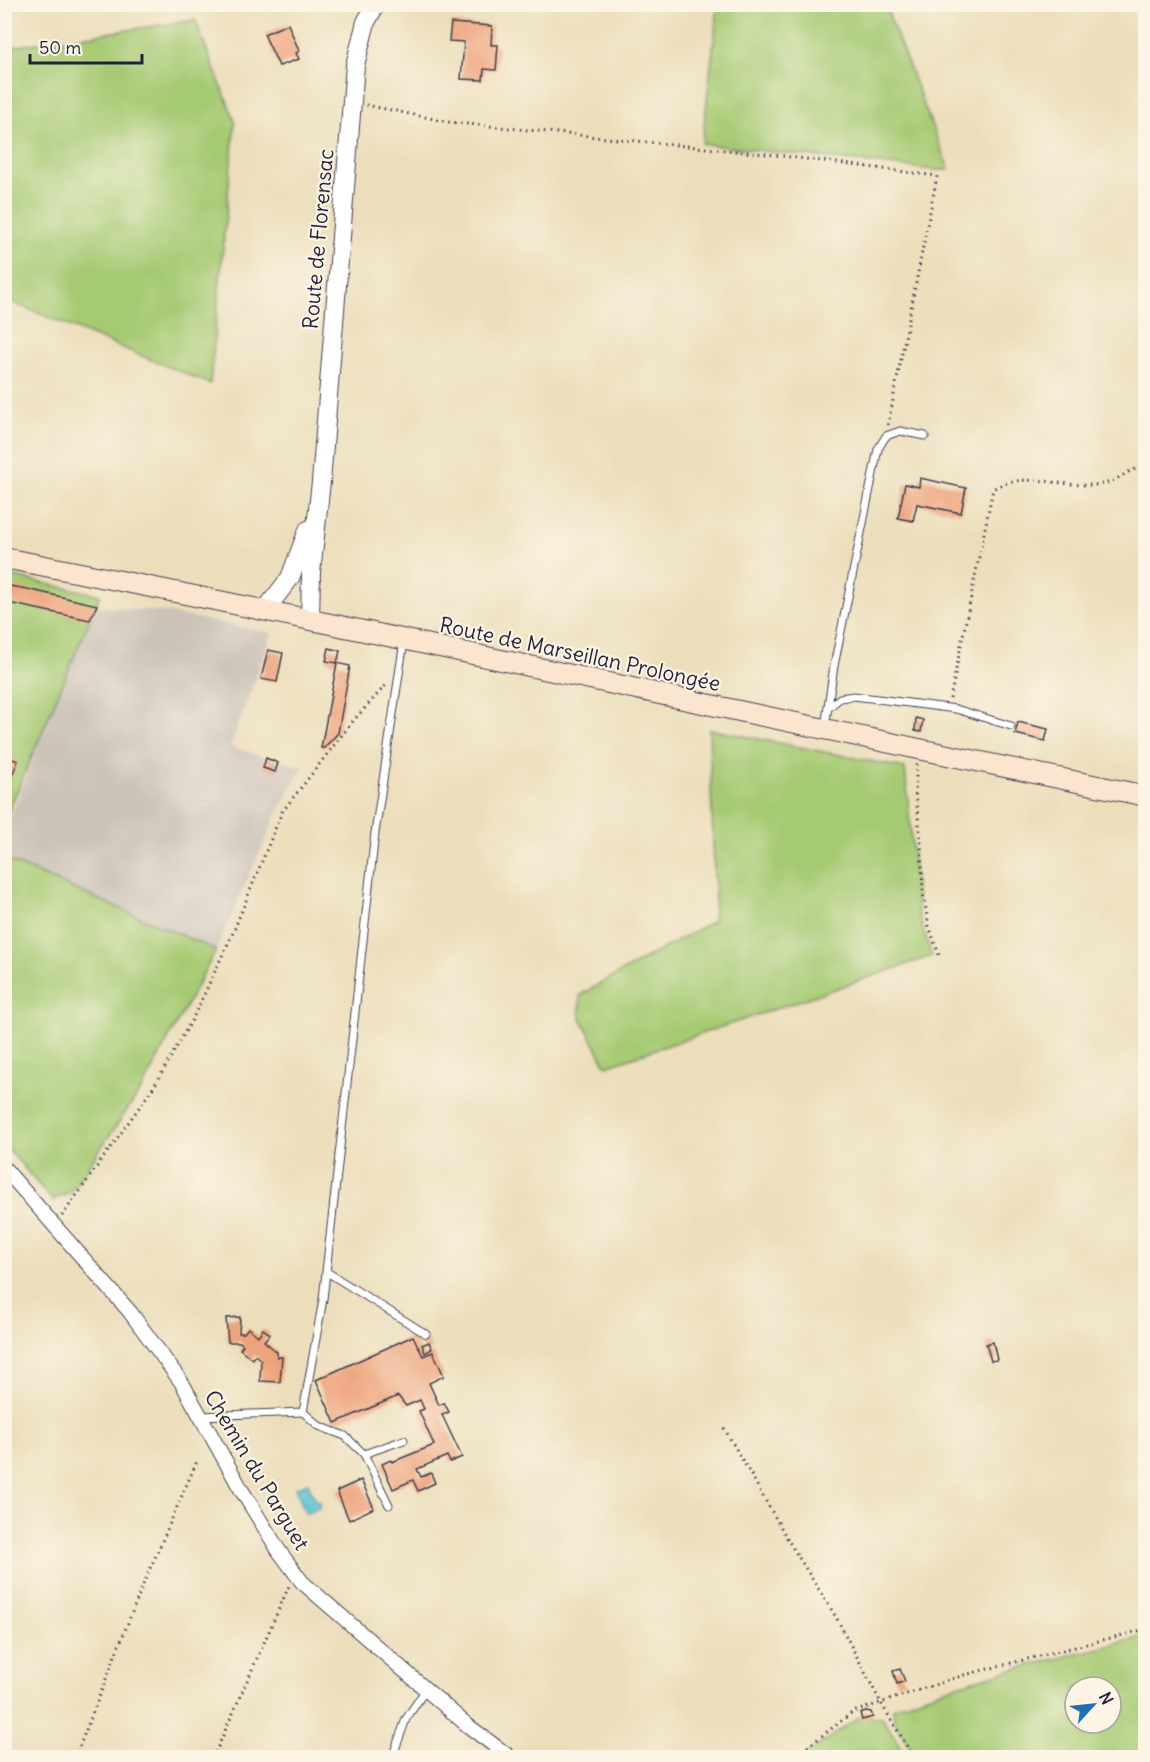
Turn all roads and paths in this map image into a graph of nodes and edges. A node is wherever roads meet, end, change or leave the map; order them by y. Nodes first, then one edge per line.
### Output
1 (222, 4) edge
2 (376, 4) edge
3 (212, 7) dead end
4 (367, 13) edge
5 (352, 102) junction
6 (886, 436) junction
7 (925, 436) dead end
8 (1146, 468) edge
9 (321, 482) junction
10 (4, 558) edge
11 (266, 609) junction
12 (310, 621) junction
13 (404, 641) junction
14 (401, 668) junction
15 (941, 707) junction
16 (828, 708) junction
17 (1011, 726) dead end
18 (825, 730) junction
19 (918, 750) junction
20 (1146, 796) edge
21 (939, 955) dead end
22 (4, 1168) edge
23 (54, 1227) junction
24 (327, 1272) junction
25 (426, 1334) dead end
26 (303, 1412) junction
27 (199, 1416) junction
28 (724, 1428) dead end
29 (404, 1440) dead end
30 (364, 1454) junction
31 (197, 1461) dead end
32 (389, 1505) dead end
33 (295, 1573) junction
34 (1146, 1629) edge
35 (426, 1689) junction
36 (881, 1702) junction
37 (75, 1758) edge
38 (213, 1758) edge
39 (392, 1758) edge
40 (511, 1758) edge
41 (793, 1758) edge
42 (915, 1758) edge

1 - 3 lane
2 - 4 street, Route de Florensac
4 - 5 street, Route de Florensac
5 - 6 path
5 - 9 street, Route de Florensac
6 - 7 lane
6 - 16 lane
8 - 15 path
9 - 11 street, Route de Florensac
9 - 12 street, Route de Florensac
10 - 11 main road, Route de Marseillan Prolongée
11 - 12 main road, Route de Marseillan Prolongée
12 - 13 main road, Route de Marseillan Prolongée
13 - 14 lane
13 - 18 main road, Route de Marseillan Prolongée
14 - 23 path
14 - 24 lane
15 - 16 lane
15 - 17 lane
16 - 18 lane
18 - 19 main road, Route de Marseillan Prolongée
19 - 20 main road, Route de Marseillan Prolongée
19 - 21 path
22 - 23 street, Chemin du Parguet
23 - 27 street, Chemin du Parguet
24 - 25 lane
24 - 26 lane
26 - 27 lane
26 - 30 lane
27 - 33 street, Chemin du Parguet
28 - 36 path
29 - 30 lane
30 - 32 lane
31 - 37 path
33 - 35 street, Chemin du Parguet
33 - 38 path
34 - 36 path
35 - 39 lane
35 - 40 street, Chemin du Parguet
36 - 41 path
36 - 42 path

